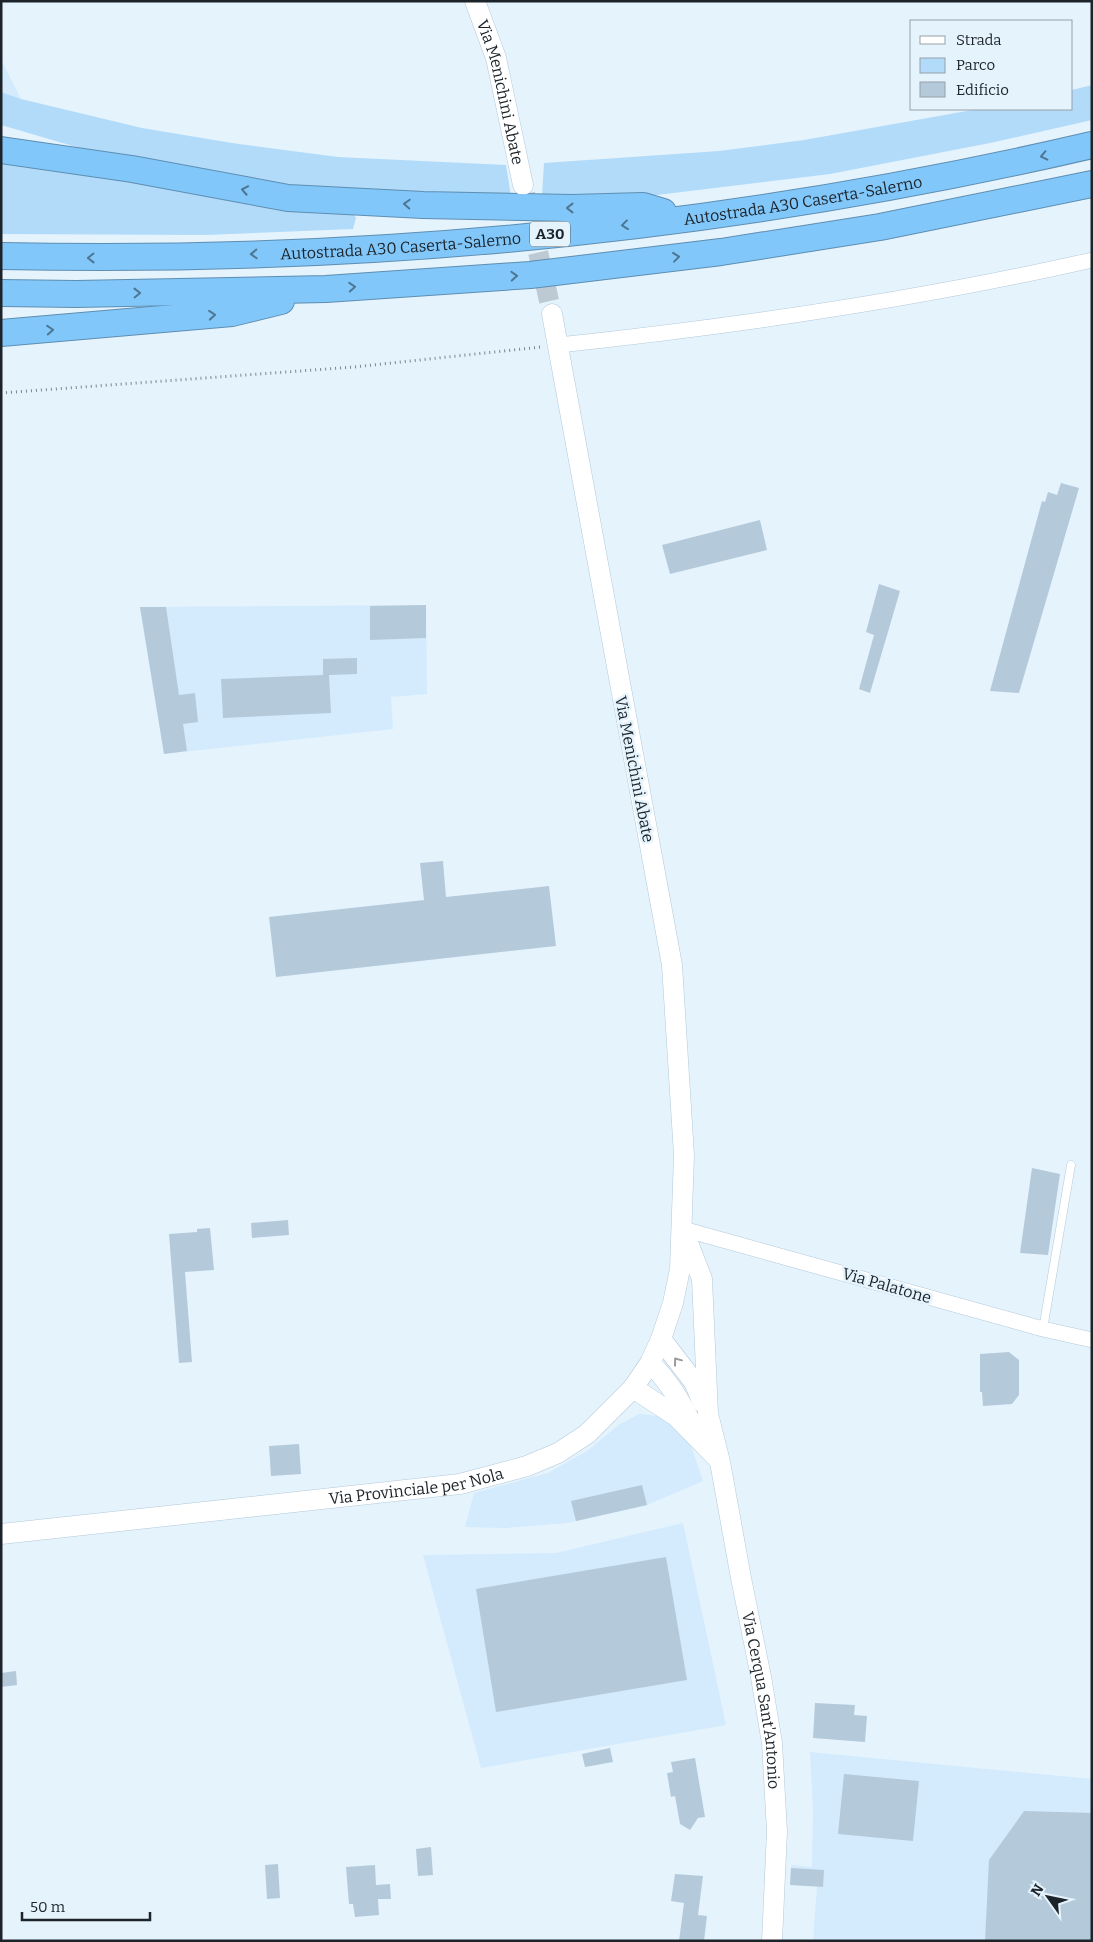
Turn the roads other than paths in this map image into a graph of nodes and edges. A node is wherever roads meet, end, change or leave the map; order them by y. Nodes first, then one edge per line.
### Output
1 (475, 1) edge
2 (1, 134) edge
3 (1092, 145) edge
4 (1, 150) edge
5 (132, 169) junction
6 (1092, 184) edge
7 (523, 185) tunnel mouth
8 (686, 218) junction
9 (1, 256) edge
10 (1092, 260) edge
11 (326, 289) junction
12 (1, 293) edge
13 (552, 314) tunnel mouth
14 (1, 333) edge
15 (559, 345) junction
16 (1071, 1165) dead end
17 (683, 1228) junction
18 (1043, 1329) junction
19 (661, 1339) junction
20 (1092, 1340) edge
21 (650, 1363) junction
22 (633, 1388) junction
23 (708, 1414) junction
24 (698, 1437) junction
25 (720, 1462) junction
26 (1, 1534) edge
27 (772, 1941) edge

1 - 7 street, Via Menichini Abate
2 - 5 highway
3 -> 8 highway, Autostrada A30 Caserta-Salerno / A30
4 - 5 highway
8 -> 5 highway
11 -> 6 highway, A30
8 -> 9 highway, Autostrada A30 Caserta-Salerno / A30
10 - 15 street
12 -> 11 highway, A30
14 -> 11 highway
13 - 15 street, Via Menichini Abate
15 - 17 street, Via Menichini Abate
16 - 18 lane
17 - 18 street, Via Palatone
17 - 19 street, Via Provinciale per Nola
17 - 23 street, Via Cerqua Sant'Antonio
18 - 20 street, Via Palatone
19 - 21 street, Via Provinciale per Nola
23 -> 19 street, Via Cerqua Sant'Antonio
21 - 22 street, Via Provinciale per Nola
21 - 24 street
22 - 24 street
22 - 26 street, Via Provinciale per Nola
23 - 25 street, Via Cerqua Sant'Antonio
24 - 25 street
25 - 27 street, Via Cerqua Sant'Antonio

